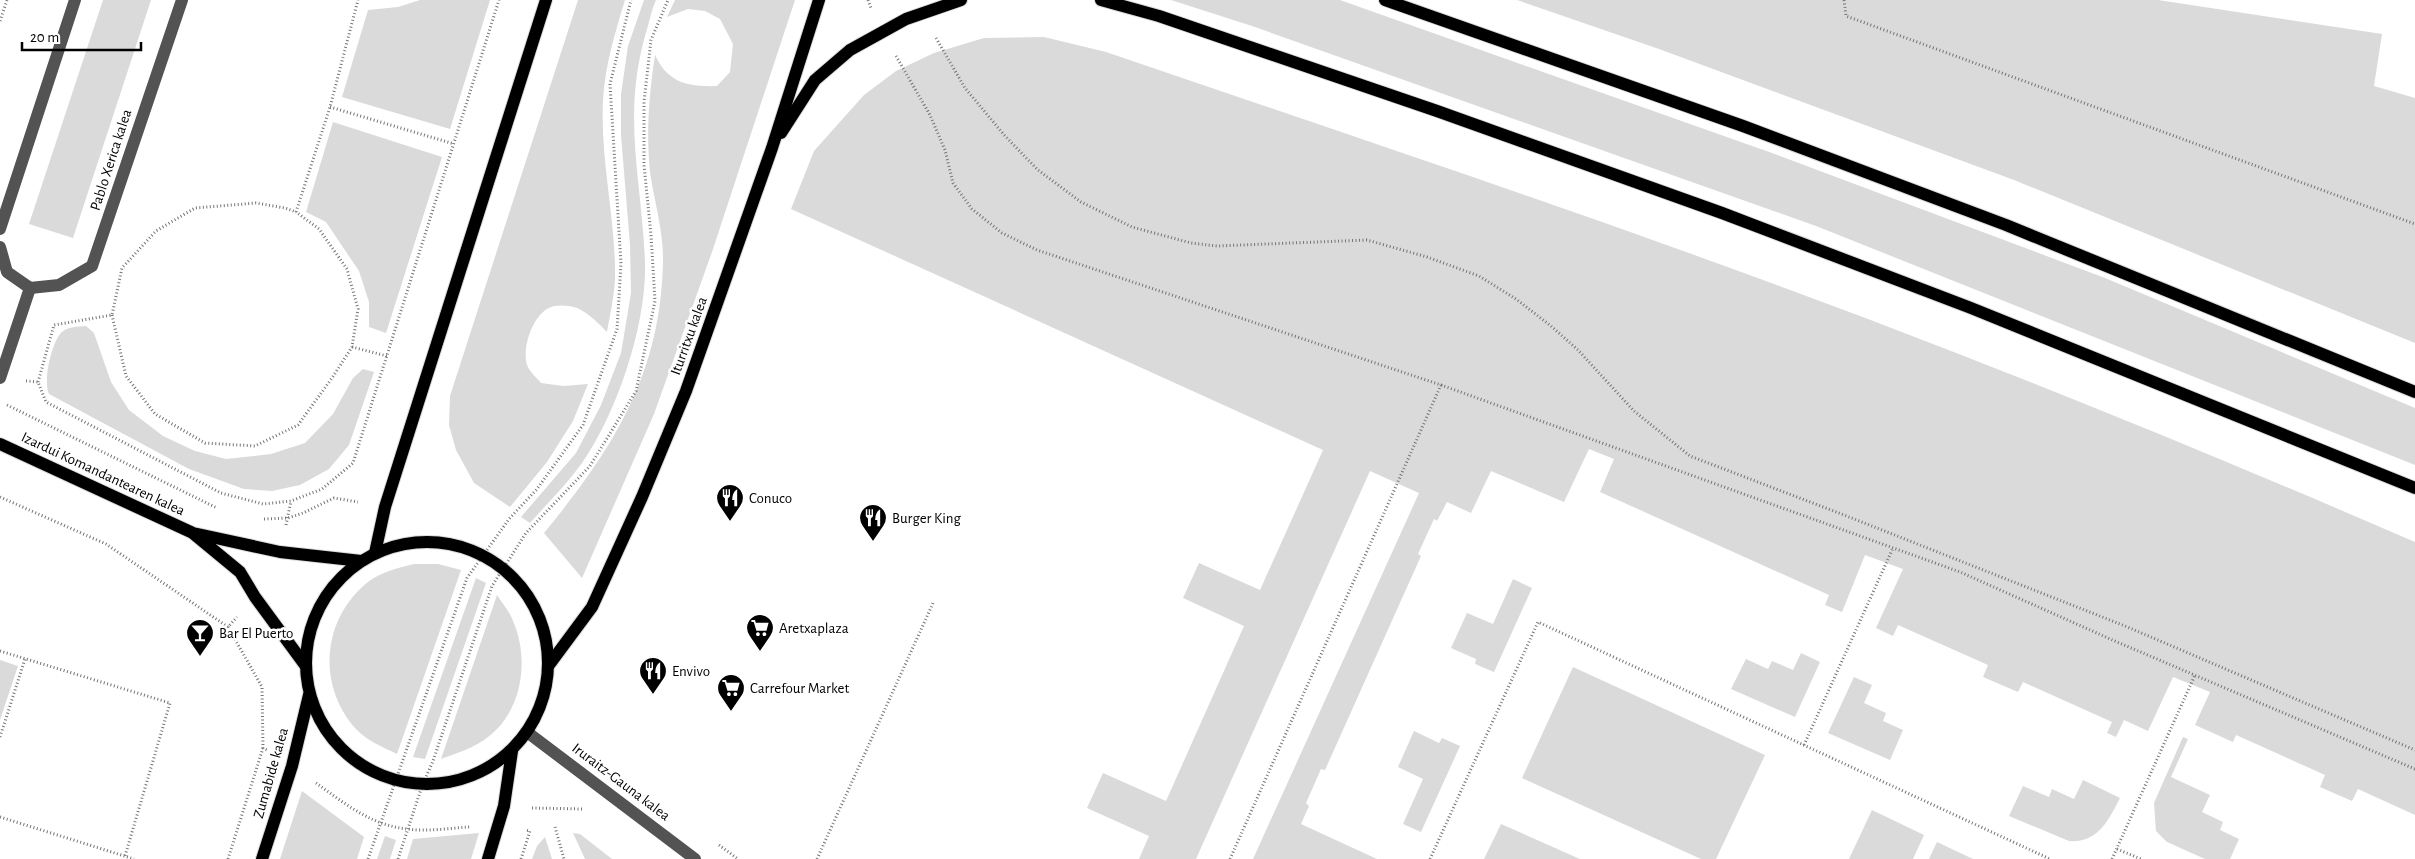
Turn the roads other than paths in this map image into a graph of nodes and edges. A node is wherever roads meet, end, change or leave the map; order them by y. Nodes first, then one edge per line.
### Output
1 (75, 0) edge
2 (182, 0) edge
3 (546, 0) edge
4 (819, 0) edge
5 (961, 0) edge
6 (1101, 0) edge
7 (1385, 0) edge
8 (772, 148) junction
9 (0, 228) edge
10 (0, 247) edge
11 (30, 288) junction
12 (1, 376) edge
13 (2415, 392) edge
14 (0, 444) edge
15 (2415, 488) edge
16 (193, 533) junction
17 (375, 553) junction
18 (361, 561) junction
19 (304, 665) junction
20 (549, 665) junction
21 (309, 695) junction
22 (527, 732) junction
23 (512, 751) junction
24 (262, 859) edge
25 (488, 859) edge
26 (695, 859) edge

1 - 9 street
2 - 11 street, Pablo Xerica kalea
3 - 17 main road
4 - 8 main road, Iturritxu kalea
5 - 8 main road
6 - 15 main road
7 - 13 main road
8 - 20 main road, Iturritxu kalea
10 - 11 street
11 - 12 street
14 - 16 main road, Izardui Komandantearen kalea
16 - 18 main road, Izardui Komandantearen kalea
16 - 19 main road, Izardui Komandantearen kalea
17 - 18 main road
17 - 20 main road
18 - 19 main road
19 - 21 main road
20 - 22 main road
21 - 23 main road
21 - 24 main road, Zumabide kalea
22 - 23 main road
22 - 26 street, Iruraitz-Gauna kalea
23 - 25 main road

